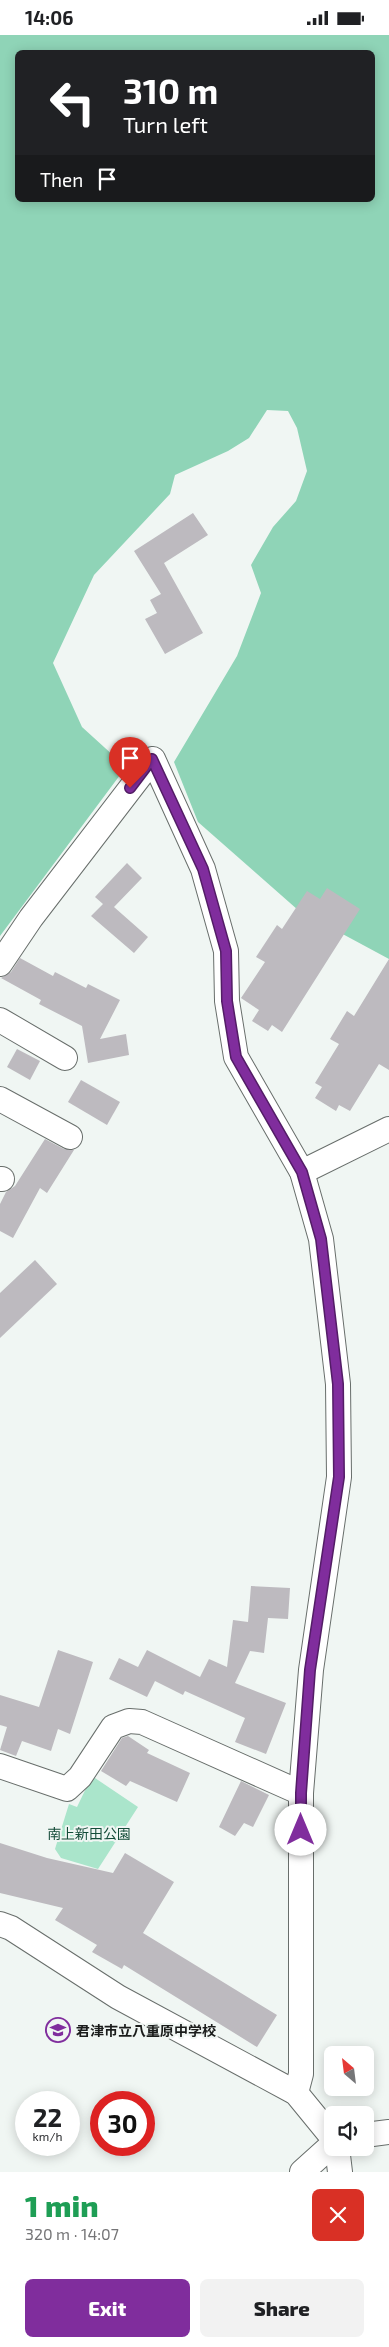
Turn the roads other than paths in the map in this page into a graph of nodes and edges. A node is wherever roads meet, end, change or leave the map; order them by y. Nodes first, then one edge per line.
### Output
1 (0, 964) edge
2 (0, 1020) edge
3 (65, 1058) dead end
4 (0, 1099) edge
5 (389, 1129) edge
6 (70, 1137) dead end
7 (302, 1172) junction
8 (0, 1766) edge
9 (301, 1793) junction
10 (0, 1924) edge
11 (296, 2093) junction
12 (324, 2127) edge
13 (389, 2132) edge
14 (374, 2134) edge
15 (324, 2152) edge
16 (338, 2156) edge
17 (302, 2172) edge
18 (340, 2172) edge

1 - 7 street
2 - 3 street
4 - 6 street
5 - 7 street
7 - 9 street
8 - 9 street
9 - 11 street
10 - 11 street
11 - 12 street
13 - 14 street
15 - 17 street
16 - 18 street

